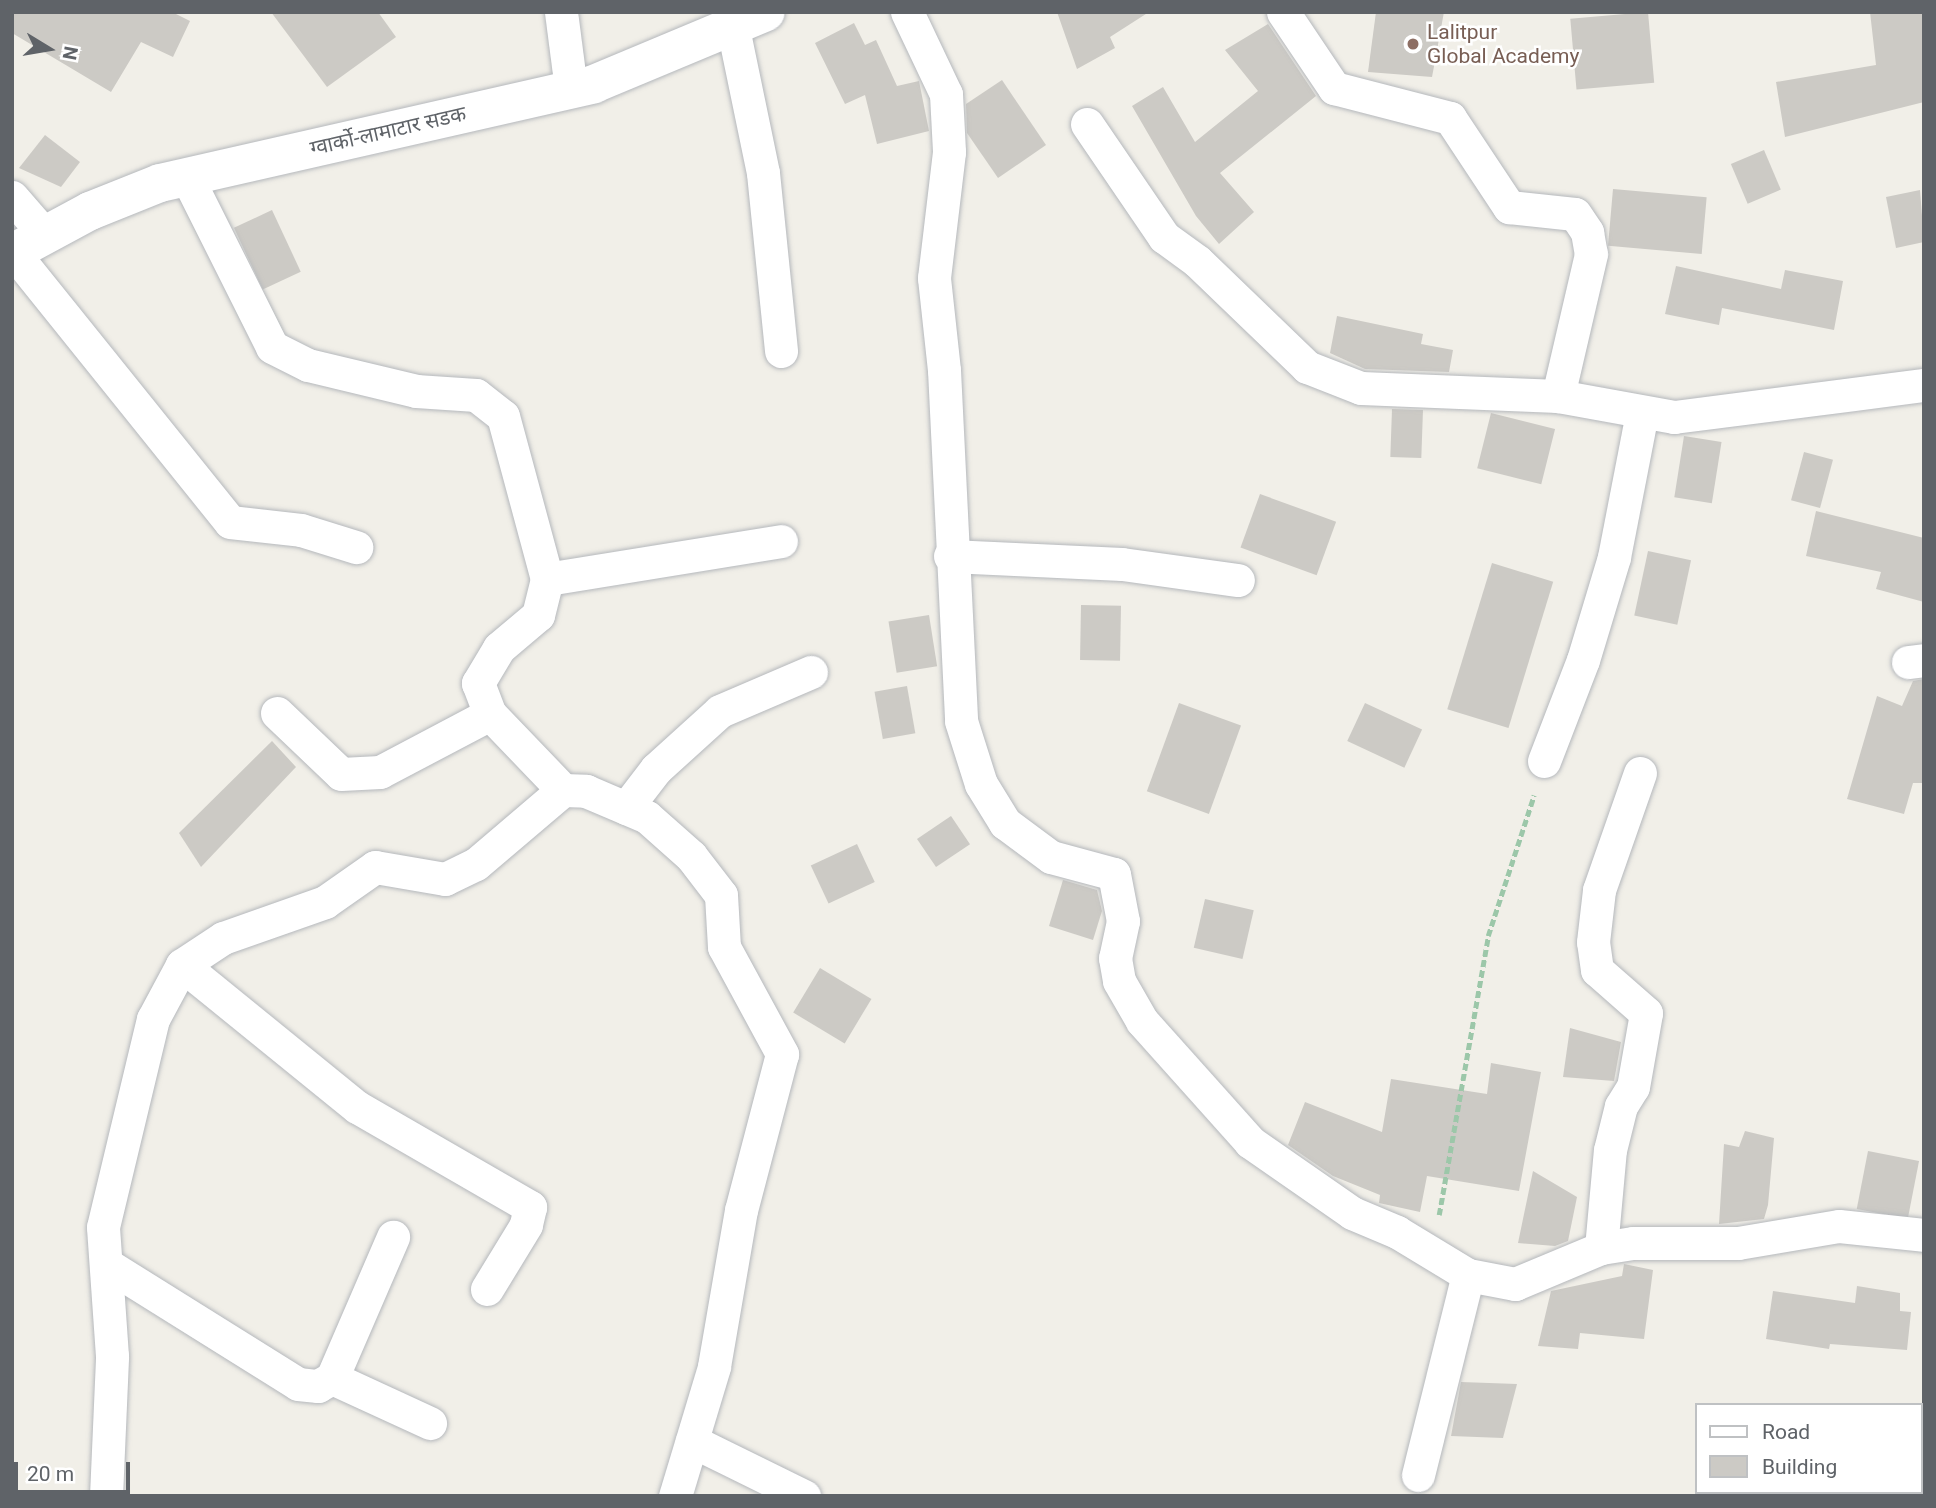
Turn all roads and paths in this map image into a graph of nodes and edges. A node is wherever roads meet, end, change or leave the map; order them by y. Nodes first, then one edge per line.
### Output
1 (561, 12) edge
2 (907, 12) edge
3 (1283, 12) edge
4 (750, 20) edge
5 (571, 89) junction
6 (1087, 124) dead end
7 (187, 177) junction
8 (12, 197) edge
9 (24, 246) edge
10 (781, 351) dead end
11 (1924, 385) edge
12 (1558, 396) junction
13 (1642, 413) junction
14 (781, 541) dead end
15 (356, 547) dead end
16 (950, 556) junction
17 (547, 579) junction
18 (1238, 580) dead end
19 (811, 671) dead end
20 (277, 712) dead end
21 (490, 713) junction
22 (1544, 761) joint
23 (1640, 773) dead end
24 (563, 790) junction
25 (626, 808) junction
26 (182, 965) junction
27 (1924, 1235) edge
28 (393, 1237) dead end
29 (1601, 1248) junction
30 (1432, 1256) junction
31 (106, 1264) junction
32 (1468, 1275) junction
33 (487, 1289) dead end
34 (332, 1378) junction
35 (430, 1423) dead end
36 (692, 1441) junction
37 (1418, 1475) dead end
38 (113, 1492) edge
39 (675, 1496) edge
40 (804, 1496) edge

1 - 5 street
2 - 16 street
3 - 12 street
4 - 5 main road, ग्वार्को-लामाटार सडक
4 - 10 street
5 - 7 main road, ग्वार्को-लामाटार सडक
6 - 12 street
7 - 9 main road, ग्वार्को-लामाटार सडक
7 - 17 street
8 - 9 street
9 - 15 street
11 - 13 street
12 - 13 street
13 - 22 street
14 - 17 street
16 - 18 street
16 - 30 street
17 - 21 street
19 - 25 street
20 - 21 street
21 - 24 street
22 - 30 path
23 - 29 street
24 - 25 street
24 - 26 street
25 - 36 street
26 - 31 street
26 - 33 street
27 - 29 street
28 - 34 street
29 - 32 street
30 - 32 street
31 - 34 street
31 - 38 street
32 - 37 street
34 - 35 street
36 - 39 street
36 - 40 street

